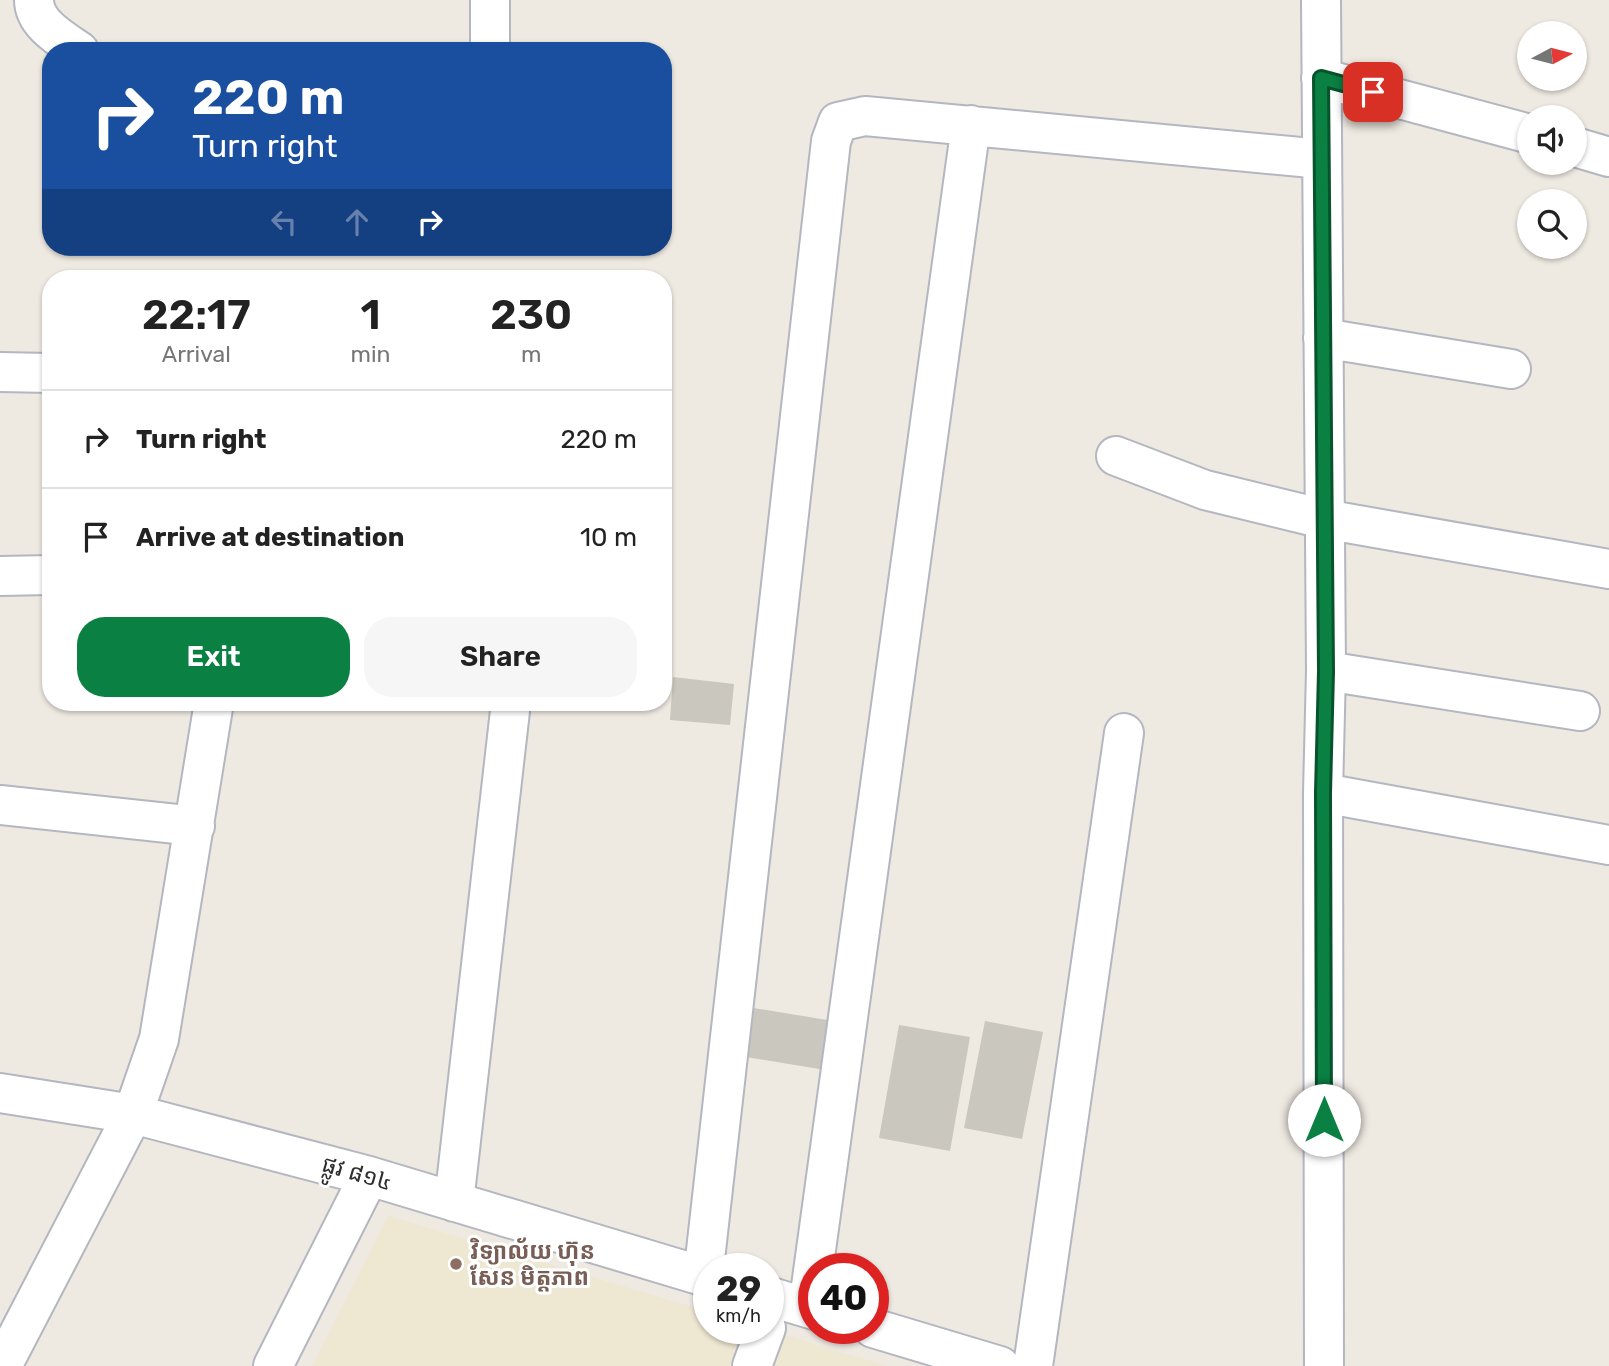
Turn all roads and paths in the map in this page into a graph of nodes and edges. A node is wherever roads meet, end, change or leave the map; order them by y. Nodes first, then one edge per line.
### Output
1 (34, 0) edge
2 (490, 0) edge
3 (1321, 0) edge
4 (66, 42) edge
5 (490, 42) edge
6 (1321, 78) junction
7 (971, 125) junction
8 (1517, 131) edge
9 (1587, 151) edge
10 (1609, 157) edge
11 (1322, 159) junction
12 (1323, 338) junction
13 (1511, 369) dead end
14 (0, 372) edge
15 (42, 373) edge
16 (1116, 456) dead end
17 (1324, 519) junction
18 (1609, 569) edge
19 (42, 575) edge
20 (0, 576) edge
21 (1326, 671) junction
22 (213, 711) edge
23 (510, 711) edge
24 (1580, 711) dead end
25 (1124, 733) dead end
26 (1323, 793) junction
27 (0, 805) edge
28 (195, 826) junction
29 (1609, 845) edge
30 (0, 1093) edge
31 (133, 1114) junction
32 (369, 1176) junction
33 (454, 1202) junction
34 (709, 1253) edge
35 (693, 1274) edge
36 (784, 1304) edge
37 (889, 1333) edge
38 (764, 1344) edge
39 (2, 1366) edge
40 (273, 1366) edge
41 (752, 1366) edge
42 (1000, 1366) edge
43 (1034, 1366) edge
44 (1324, 1366) edge

1 - 4 street
2 - 5 street
3 - 6 street
6 - 8 street
6 - 11 street
7 - 11 street
7 - 34 street
7 - 36 street
9 - 10 street
11 - 12 street
12 - 13 street
12 - 17 street
14 - 15 street
16 - 17 street
17 - 18 street
17 - 21 street
19 - 20 street
21 - 24 street
21 - 26 street
22 - 28 street
23 - 33 street
25 - 43 street
26 - 29 street
26 - 44 street
27 - 28 street
28 - 31 street
30 - 31 street, ផ្លូវ ៨១៤
31 - 32 street, ផ្លូវ ៨១៤
31 - 39 street
32 - 33 street, ផ្លូវ ៨១៤
32 - 40 street
33 - 35 street, ផ្លូវ ៨១៤
37 - 42 street
38 - 41 street

